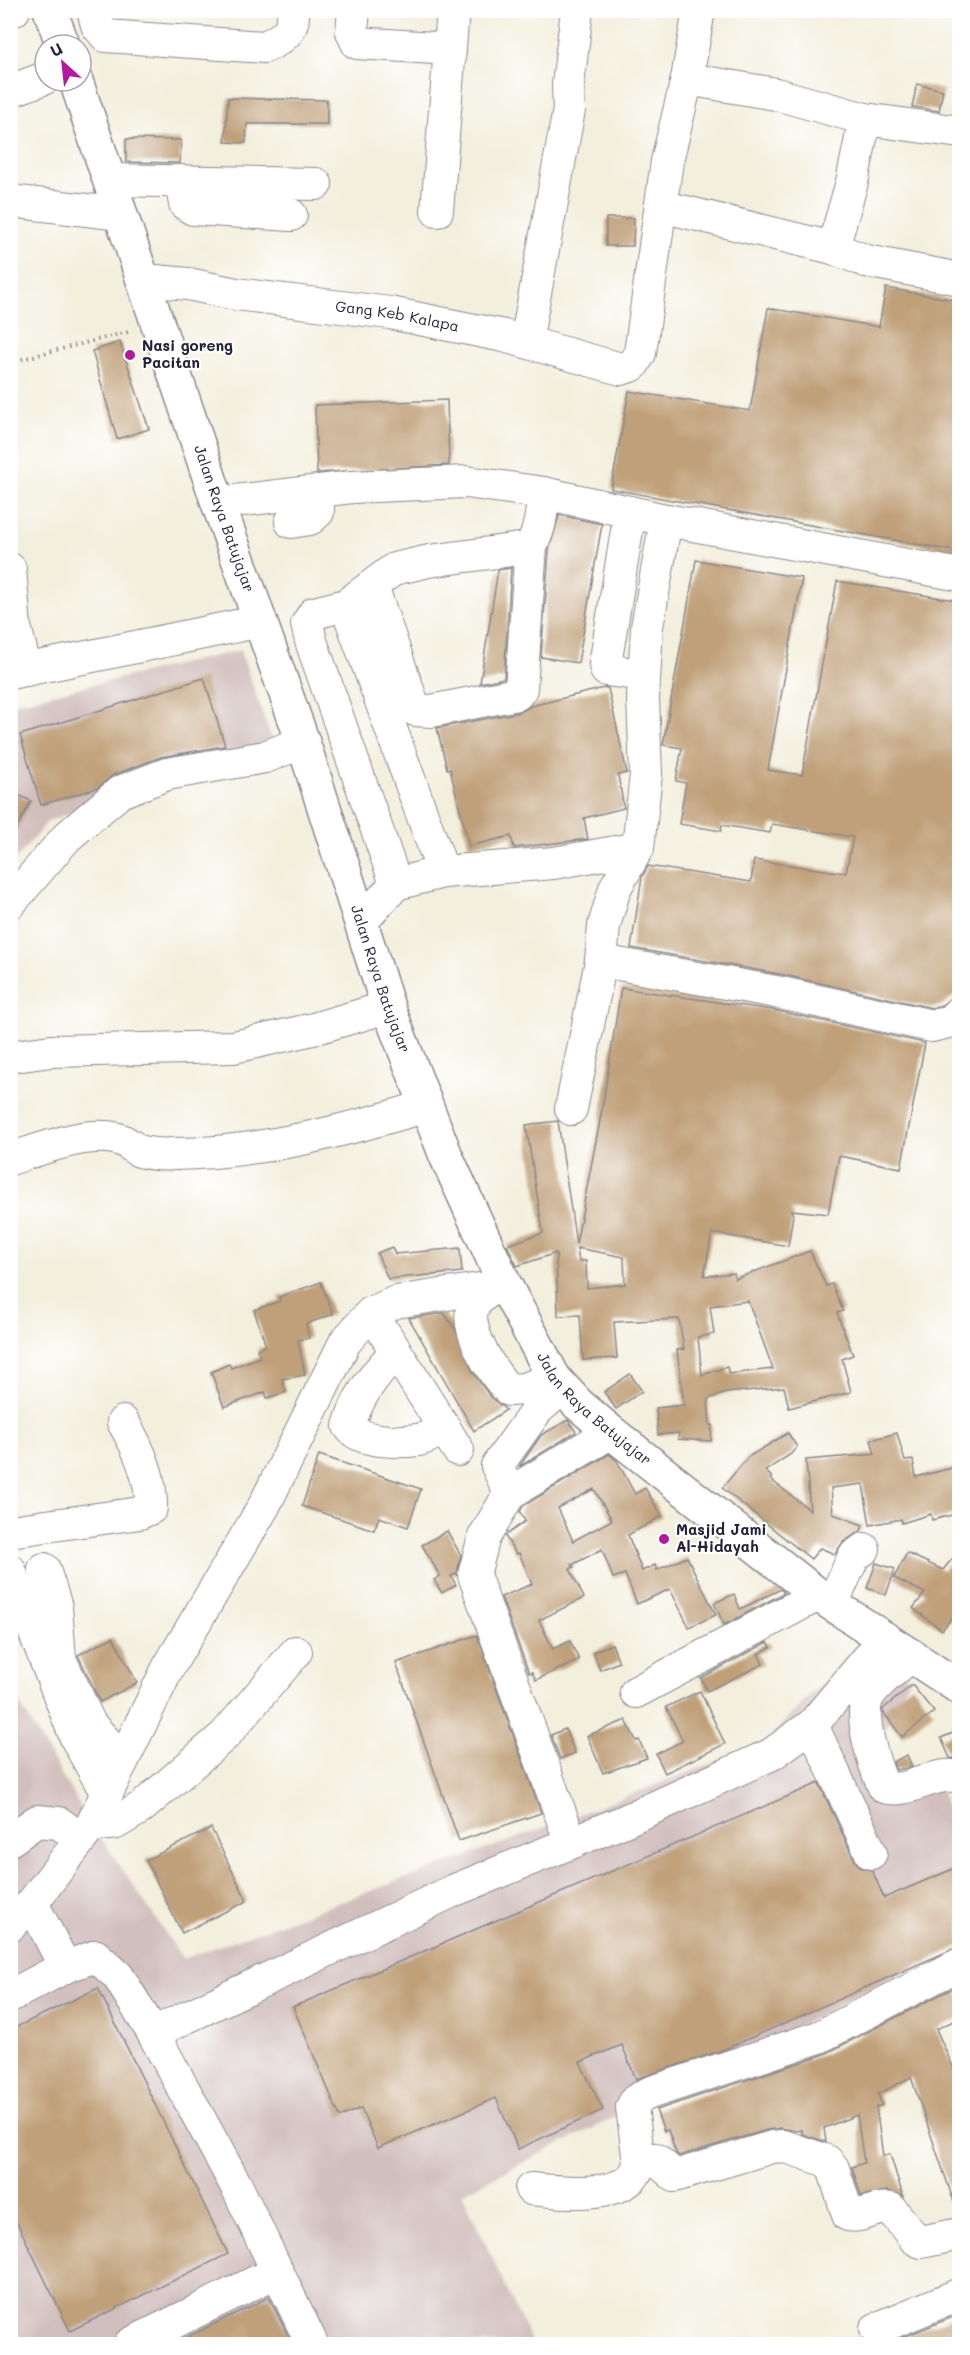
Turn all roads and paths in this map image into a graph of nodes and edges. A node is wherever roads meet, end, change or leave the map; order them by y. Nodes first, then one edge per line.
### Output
1 (50, 10) edge
2 (293, 10) edge
3 (354, 10) edge
4 (453, 10) edge
5 (577, 10) edge
6 (699, 10) edge
7 (95, 18) edge
8 (58, 33) edge
9 (75, 33) edge
10 (450, 49) junction
11 (687, 79) junction
12 (33, 82) edge
13 (10, 91) edge
14 (80, 93) edge
15 (865, 119) junction
16 (960, 132) edge
17 (110, 180) junction
18 (181, 181) junction
19 (316, 184) dead end
20 (10, 201) edge
21 (661, 206) junction
22 (437, 211) dead end
23 (121, 214) junction
24 (291, 215) dead end
25 (833, 248) junction
26 (955, 278) dead end
27 (144, 280) junction
28 (159, 324) junction
29 (526, 342) junction
30 (10, 362) edge
31 (318, 492) junction
32 (544, 493) junction
33 (218, 502) junction
34 (630, 512) junction
35 (666, 520) junction
36 (291, 522) dead end
37 (531, 545) junction
38 (10, 569) edge
39 (960, 574) edge
40 (372, 586) junction
41 (346, 605) junction
42 (261, 621) junction
43 (18, 671) edge
44 (644, 675) junction
45 (401, 713) junction
46 (341, 730) junction
47 (303, 741) junction
48 (638, 848) junction
49 (443, 872) junction
50 (396, 884) junction
51 (10, 903) edge
52 (361, 922) junction
53 (601, 961) junction
54 (388, 1007) junction
55 (960, 1011) edge
56 (22, 1054) dead end
57 (427, 1106) junction
58 (571, 1109) dead end
59 (10, 1159) edge
60 (500, 1285) junction
61 (371, 1313) junction
62 (396, 1352) junction
63 (558, 1383) junction
64 (123, 1422) dead end
65 (610, 1432) junction
66 (510, 1493) junction
67 (10, 1531) edge
68 (864, 1549) dead end
69 (44, 1569) dead end
70 (10, 1570) edge
71 (825, 1599) junction
72 (885, 1638) junction
73 (296, 1652) dead end
74 (912, 1655) junction
75 (960, 1688) edge
76 (636, 1692) dead end
77 (812, 1725) junction
78 (126, 1755) junction
79 (960, 1777) edge
80 (107, 1794) junction
81 (86, 1832) junction
82 (10, 1840) edge
83 (571, 1843) junction
84 (871, 1853) dead end
85 (33, 1903) junction
86 (10, 1926) edge
87 (960, 1964) edge
88 (65, 1967) junction
89 (10, 1996) edge
90 (153, 2033) junction
91 (639, 2158) junction
92 (531, 2189) dead end
93 (960, 2234) edge
94 (276, 2272) junction
95 (960, 2294) edge
96 (876, 2329) dead end
97 (130, 2344) edge
98 (312, 2344) edge

1 - 8 highway
2 - 7 street
3 - 10 street
4 - 10 street
5 - 29 street
6 - 11 street
7 - 9 street
10 - 22 street
11 - 15 street
11 - 21 street
12 - 13 street
14 - 17 highway, Jalan Raya Batujajar
15 - 16 street
15 - 25 street
17 - 18 street
17 - 23 highway, Jalan Raya Batujajar
18 - 19 street
18 - 24 street
20 - 23 street
21 - 25 street
21 - 29 street, Gang Keb Kalapa
23 - 27 highway, Jalan Raya Batujajar
25 - 26 street
27 - 28 highway, Jalan Raya Batujajar
27 - 29 street, Gang Keb Kalapa
28 - 30 path
28 - 33 highway, Jalan Raya Batujajar
31 - 32 street
31 - 33 street
31 - 36 street
32 - 34 street
32 - 37 street
33 - 42 highway, Jalan Raya Batujajar
34 - 35 street
34 - 44 street
35 - 39 street
35 - 44 street
37 - 40 street
37 - 45 street
38 - 43 street
40 - 41 street
40 - 45 street
41 - 45 street
41 - 46 street
42 - 43 street
42 - 47 highway, Jalan Raya Batujajar
44 - 48 street
45 - 46 street
45 - 49 street
46 - 50 street
47 - 51 street
47 - 52 highway, Jalan Raya Batujajar
48 - 49 street
48 - 53 street
49 - 50 street
50 - 52 street
52 - 54 highway, Jalan Raya Batujajar
53 - 55 street
53 - 58 street
54 - 56 street
54 - 57 highway, Jalan Raya Batujajar
57 - 59 street
57 - 60 highway, Jalan Raya Batujajar
60 - 61 street
60 - 63 highway, Jalan Raya Batujajar
60 - 63 street
61 - 62 street
61 - 78 street
62 - 62 street
63 - 65 highway, Jalan Raya Batujajar
63 - 66 street
64 - 67 street
65 - 66 street
65 - 71 highway, Jalan Raya Batujajar
66 - 83 street
68 - 71 street
69 - 78 street
70 - 80 street
71 - 72 highway, Jalan Raya Batujajar
71 - 76 street
72 - 74 highway, Jalan Raya Batujajar
72 - 77 street
73 - 81 street
74 - 75 highway, Jalan Raya Batujajar
74 - 79 street
77 - 83 street
77 - 84 street
78 - 80 street
80 - 81 street
81 - 82 street
81 - 85 street
83 - 90 street
85 - 86 street
85 - 88 street
87 - 91 street
88 - 89 street
88 - 90 street
90 - 94 street
91 - 92 street
91 - 93 street
94 - 97 street
94 - 98 street
95 - 96 street

